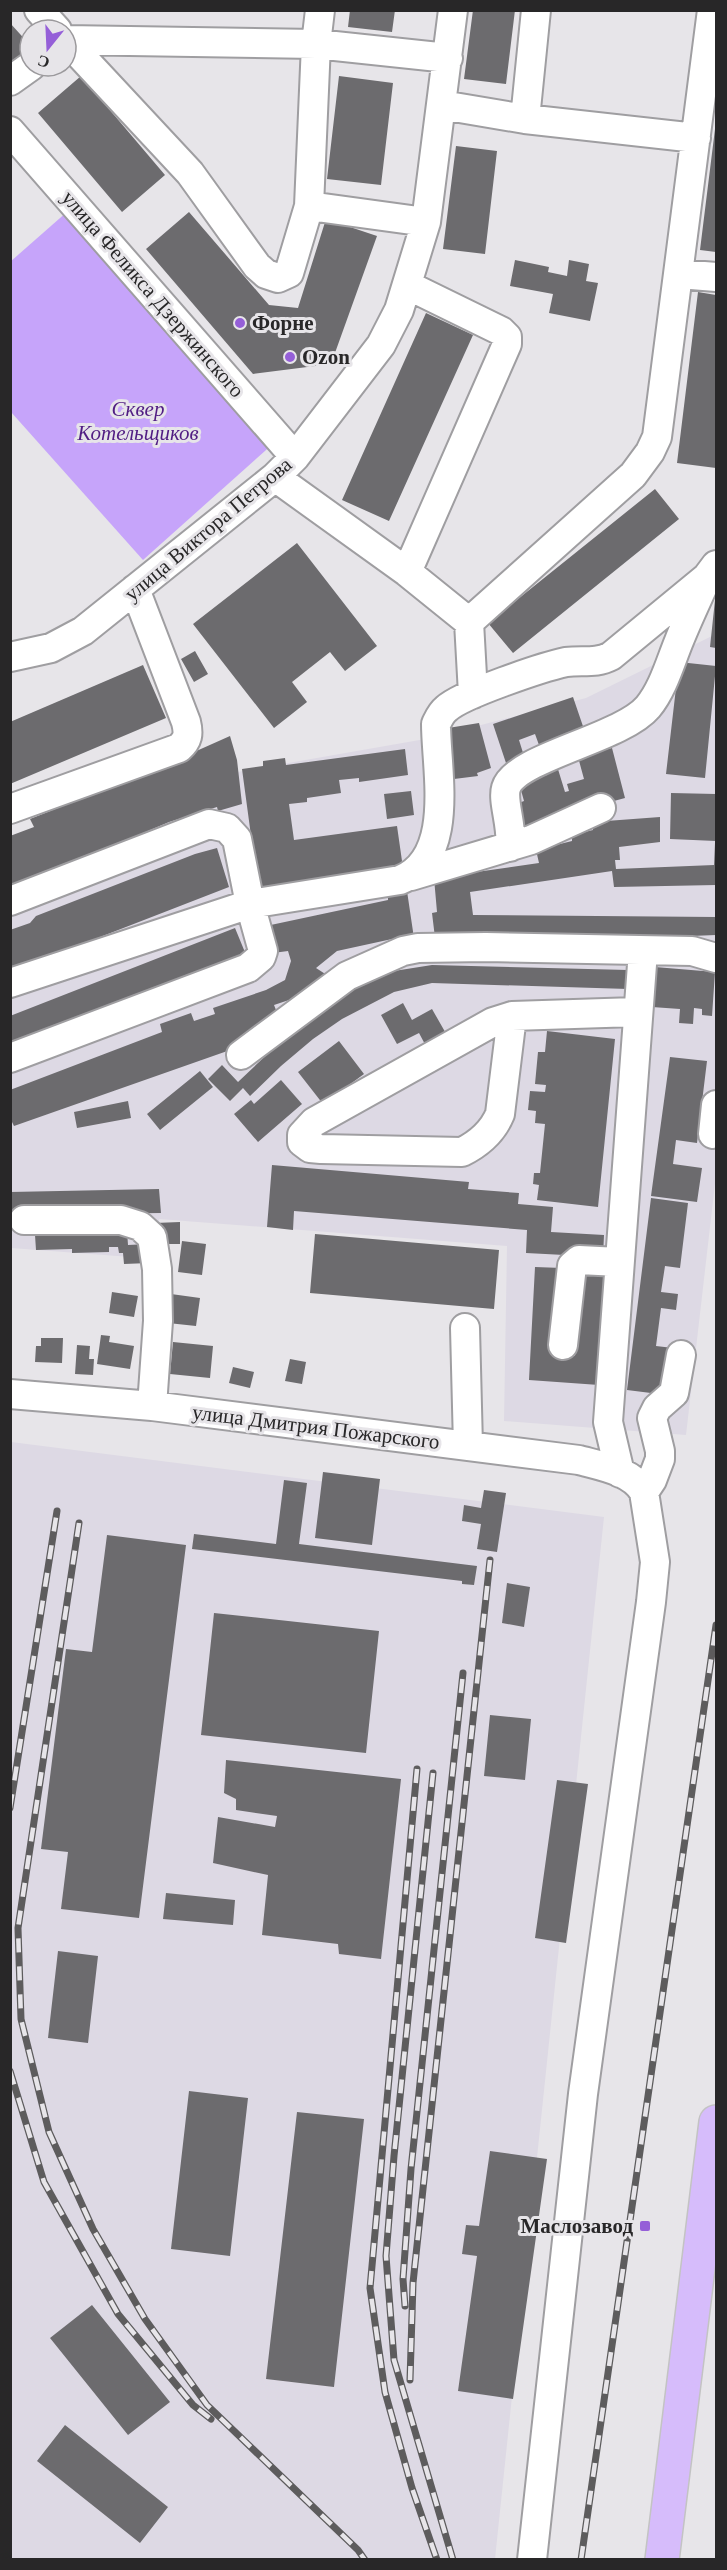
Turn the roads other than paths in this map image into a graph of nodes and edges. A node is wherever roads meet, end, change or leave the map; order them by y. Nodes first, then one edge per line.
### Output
1 (320, 10) edge
2 (453, 10) edge
3 (536, 10) edge
4 (712, 10) edge
5 (78, 40) edge
6 (316, 44) junction
7 (78, 53) edge
8 (448, 58) junction
9 (442, 105) junction
10 (525, 119) junction
11 (10, 131) edge
12 (696, 138) junction
13 (309, 206) junction
14 (426, 222) junction
15 (679, 274) junction
16 (717, 277) edge
17 (407, 285) junction
18 (296, 457) junction
19 (275, 477) junction
20 (714, 570) edge
21 (407, 572) junction
22 (135, 590) junction
23 (469, 622) junction
24 (10, 657) edge
25 (473, 694) junction
26 (601, 808) dead end
27 (10, 809) edge
28 (510, 847) junction
29 (411, 876) junction
30 (10, 901) edge
31 (250, 904) junction
32 (643, 951) junction
33 (717, 958) edge
34 (10, 983) edge
35 (636, 1012) junction
36 (512, 1016) junction
37 (241, 1055) dead end
38 (10, 1058) edge
39 (717, 1105) edge
40 (713, 1134) dead end
41 (24, 1220) dead end
42 (619, 1262) junction
43 (465, 1328) dead end
44 (563, 1345) dead end
45 (681, 1355) dead end
46 (10, 1394) edge
47 (152, 1406) junction
48 (468, 1446) junction
49 (620, 1473) junction
50 (644, 1492) junction
51 (717, 2122) edge
52 (707, 2264) edge
53 (532, 2559) edge
54 (662, 2559) edge

1 - 6 street
2 - 8 street, улица Виктора Петрова
3 - 10 street
4 - 12 street
5 - 6 street
6 - 8 street
6 - 13 street
7 - 13 street
8 - 9 street, улица Виктора Петрова
9 - 10 street
9 - 14 street, улица Виктора Петрова
10 - 12 street
11 - 18 street, улица Феликса Дзержинского
12 - 15 street
13 - 14 street
14 - 17 street, улица Виктора Петрова
15 - 16 street
15 - 23 street
17 - 18 street, улица Виктора Петрова
17 - 21 street
18 - 19 street, улица Виктора Петрова
19 - 21 street
19 - 22 street, улица Виктора Петрова
20 - 25 street
20 - 28 street
21 - 23 street
22 - 24 street, улица Виктора Петрова
22 - 27 street
23 - 25 street
25 - 29 street
26 - 28 street
28 - 29 street
29 - 31 street
30 - 31 street
31 - 34 street
31 - 38 street
32 - 33 street
32 - 35 street
32 - 37 street
35 - 36 street
35 - 42 street
36 - 36 street
39 - 40 street
41 - 47 street
42 - 44 street
42 - 49 street
43 - 48 street
45 - 50 street
46 - 47 street, улица Дмитрия Пожарского
47 - 48 street, улица Дмитрия Пожарского
48 - 49 street, улица Дмитрия Пожарского
49 - 50 street, улица Дмитрия Пожарского
50 - 53 street
51 - 52 main road
52 - 54 main road

